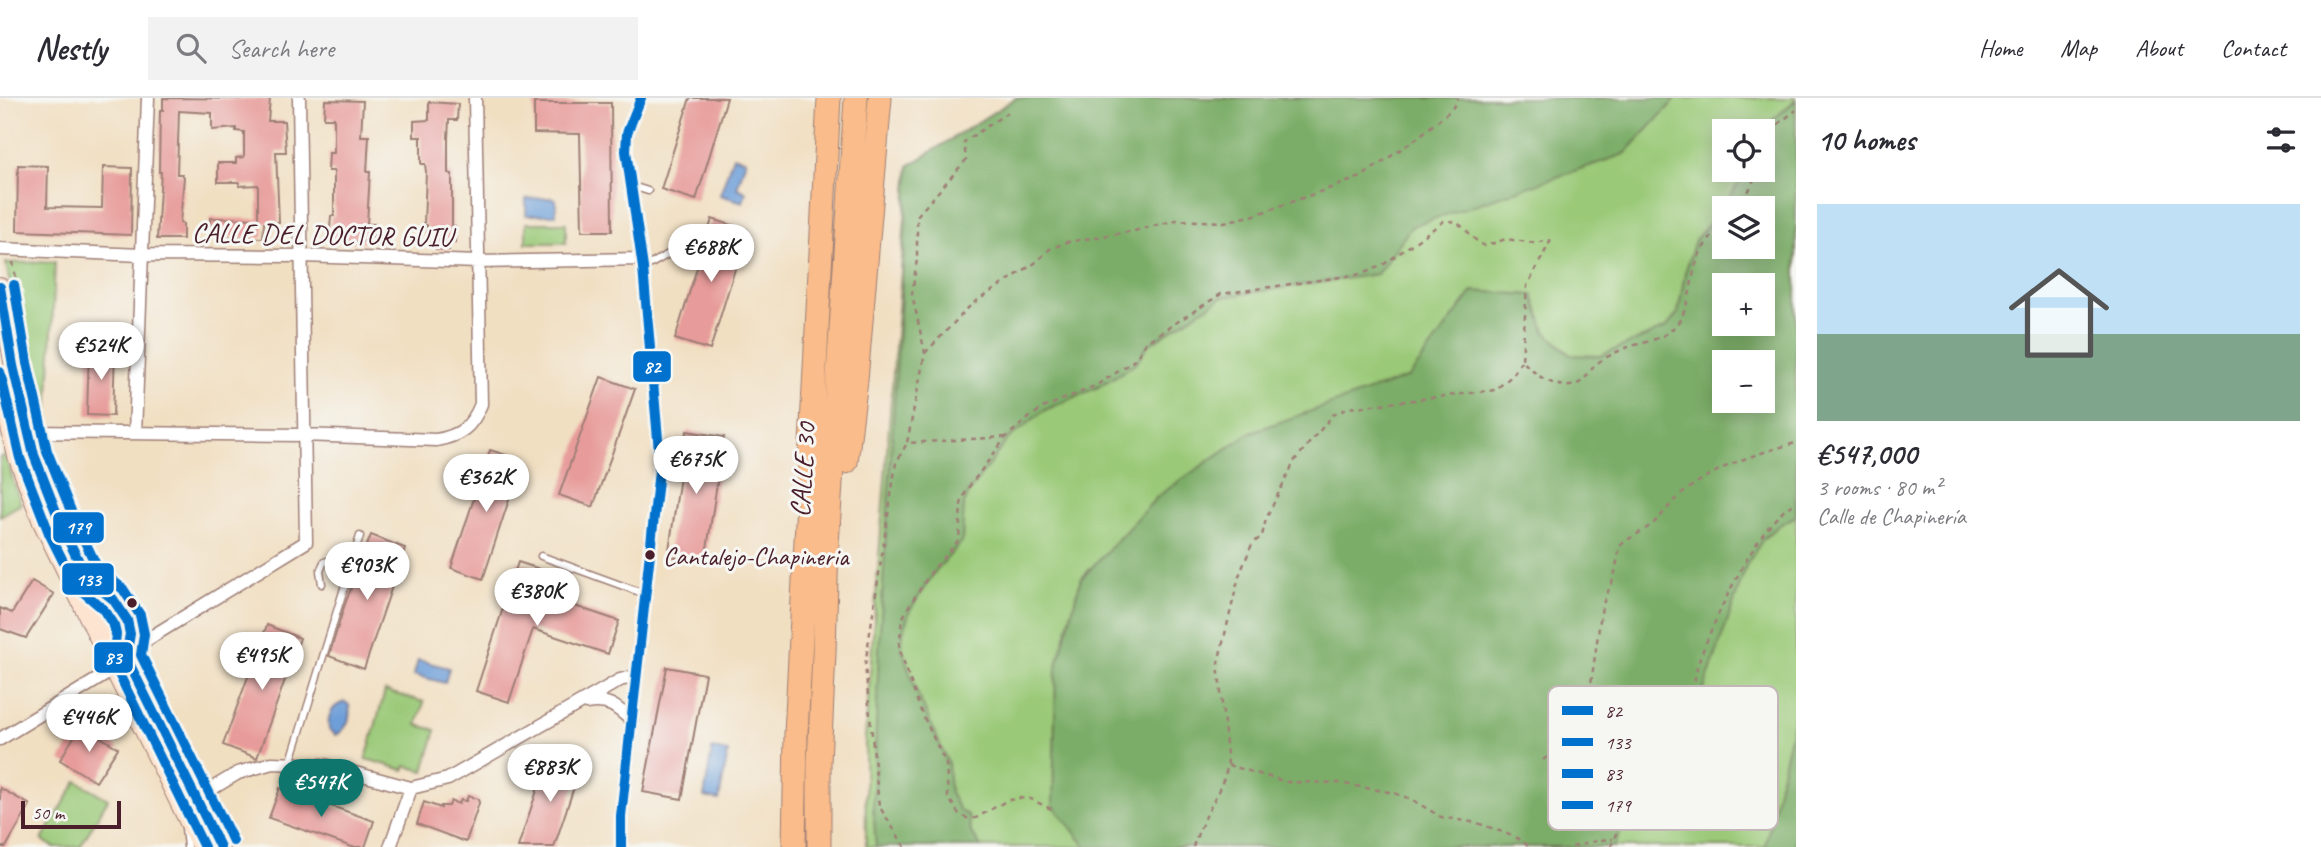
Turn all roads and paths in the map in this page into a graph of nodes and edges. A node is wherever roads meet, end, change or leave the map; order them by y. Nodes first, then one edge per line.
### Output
1 (148, 98) edge
2 (299, 98) edge
3 (475, 98) edge
4 (640, 98) edge
5 (829, 98) edge
6 (856, 98) edge
7 (880, 98) edge
8 (1458, 98) edge
9 (1011, 110) dead end
10 (1796, 110) edge
11 (1775, 127) edge
12 (631, 186) junction
13 (648, 191) dead end
14 (1712, 237) edge
15 (691, 241) dead end
16 (0, 249) edge
17 (142, 255) junction
18 (302, 256) junction
19 (479, 262) junction
20 (643, 264) junction
21 (0, 287) edge
22 (925, 353) junction
23 (1522, 360) junction
24 (0, 386) edge
25 (135, 433) junction
26 (303, 435) junction
27 (1006, 437) junction
28 (13, 438) edge
29 (907, 443) junction
30 (1796, 443) edge
31 (1796, 503) edge
32 (360, 536) dead end
33 (541, 556) dead end
34 (353, 562) junction
35 (322, 584) dead end
36 (646, 595) junction
37 (824, 653) junction
38 (120, 663) junction
39 (636, 676) junction
40 (1591, 686) edge
41 (1695, 686) edge
42 (576, 704) junction
43 (632, 721) junction
44 (0, 739) edge
45 (1548, 756) edge
46 (1543, 760) dead end
47 (290, 764) junction
48 (1228, 765) junction
49 (411, 788) junction
50 (190, 805) junction
51 (1051, 809) dead end
52 (1617, 830) edge
53 (1613, 839) junction
54 (187, 847) edge
55 (201, 847) edge
56 (220, 847) edge
57 (390, 847) edge
58 (621, 847) edge
59 (794, 847) edge
60 (820, 847) edge
61 (905, 847) edge
62 (1194, 847) edge
63 (1530, 847) edge
64 (1572, 847) edge
65 (1611, 847) edge

1 - 17 street
2 - 18 street
3 - 19 street
4 - 12 street
5 - 59 highway, CALLE 30
6 - 37 highway, CALLE 30
7 - 37 highway
8 - 22 path
9 - 22 path
10 - 11 path
12 - 13 lane
12 - 20 street
14 - 23 path
15 - 20 lane
16 - 17 street, CALLE DEL DOCTOR GUIU
17 - 18 street, CALLE DEL DOCTOR GUIU
17 - 25 street
18 - 19 street, CALLE DEL DOCTOR GUIU
18 - 26 street
19 - 20 street, CALLE DEL DOCTOR GUIU
19 - 26 street
20 - 36 street
21 - 28 main road
22 - 29 path
23 - 27 path
23 - 48 path
24 - 28 main road
25 - 26 street
25 - 28 street
26 - 38 street
27 - 29 path
27 - 51 path
28 - 38 main road
28 - 38 main road
29 - 61 path
30 - 40 path
31 - 41 path
32 - 34 lane
33 - 36 lane
34 - 35 lane
34 - 47 lane
36 - 39 street
37 - 60 highway, CALLE 30
38 - 44 street
38 - 50 main road
39 - 42 street
39 - 43 street
42 - 43 street
42 - 49 street
43 - 58 street
45 - 46 path
47 - 49 street
47 - 50 street
48 - 62 path
48 - 63 path
49 - 57 street
50 - 54 lane
50 - 55 main road
50 - 56 main road
52 - 53 path
53 - 64 path
53 - 65 path

